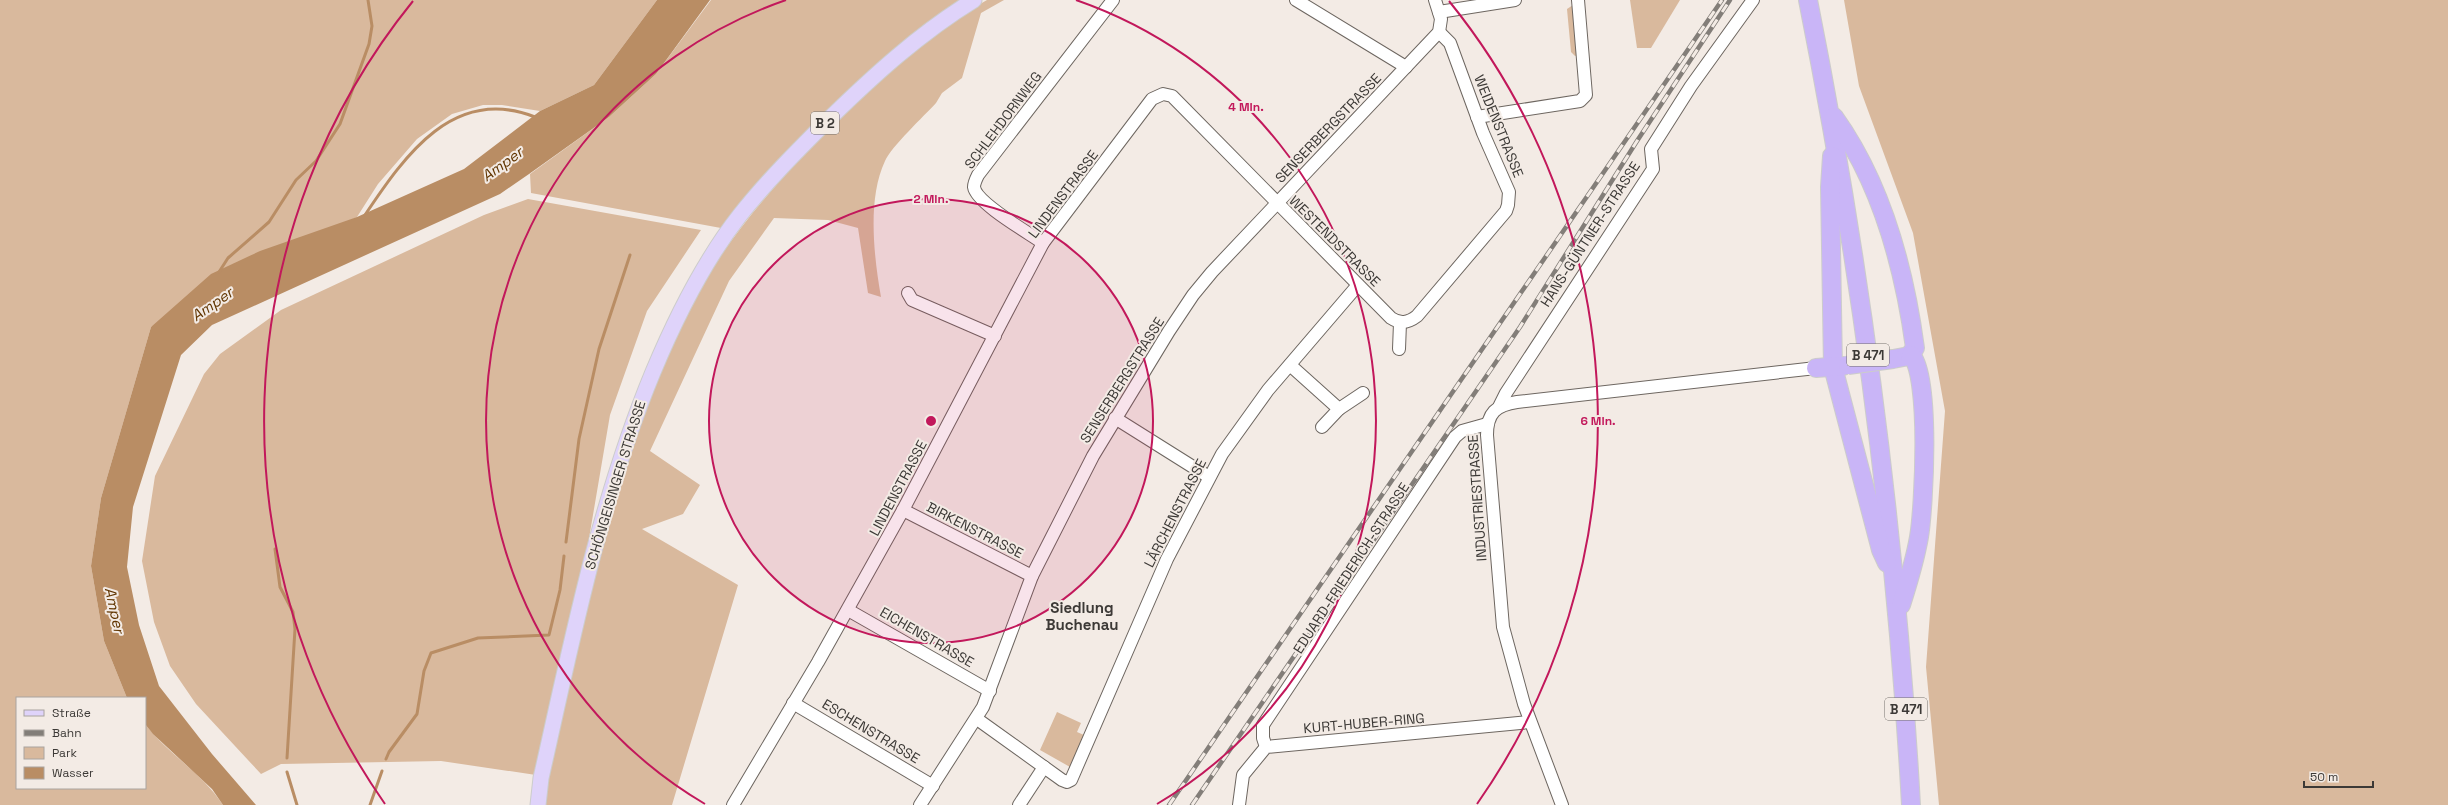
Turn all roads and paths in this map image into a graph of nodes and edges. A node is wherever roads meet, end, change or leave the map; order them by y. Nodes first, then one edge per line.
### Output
1 (974, 0) edge
2 (1113, 0) edge
3 (1296, 0) edge
4 (1435, 0) edge
5 (1515, 0) edge
6 (1578, 0) edge
7 (1753, 0) edge
8 (1808, 0) edge
9 (1439, 12) junction
10 (1439, 32) junction
11 (1406, 67) junction
12 (1162, 94) joint
13 (1477, 117) junction
14 (1832, 121) junction
15 (1276, 203) junction
16 (1043, 243) junction
17 (1358, 285) junction
18 (908, 292) dead end
19 (1400, 323) junction
20 (995, 336) junction
21 (1399, 349) dead end
22 (1911, 355) junction
23 (1290, 365) junction
24 (1832, 367) junction
25 (1363, 393) dead end
26 (1500, 405) junction
27 (1339, 409) junction
28 (1115, 418) junction
29 (1487, 424) junction
30 (1322, 427) dead end
31 (1209, 478) junction
32 (903, 510) junction
33 (1032, 576) junction
34 (1896, 582) junction
35 (848, 610) junction
36 (1898, 613) junction
37 (990, 691) junction
38 (793, 703) junction
39 (977, 719) junction
40 (1530, 722) junction
41 (1266, 748) junction
42 (1044, 767) junction
43 (933, 786) junction
44 (738, 803) edge
45 (538, 805) edge
46 (920, 805) edge
47 (1019, 805) edge
48 (1239, 805) edge
49 (1562, 805) edge
50 (1911, 805) edge

1 - 45 main road, SCHÖNGEISINGER STRASSE / B 2
2 - 16 street, SCHLEHDORNWEG
3 - 11 street
4 - 9 street
5 - 9 street
6 - 13 street
7 - 26 street, HANS-GÜNTNER-STRASSE
8 - 14 highway, B 471
9 - 10 street
10 - 11 street, SENSERBERGSTRASSE
10 - 13 street, WEIDENSTRASSE
11 - 15 street, SENSERBERGSTRASSE
12 - 15 street, WESTENDSTRASSE
12 - 16 street, LINDENSTRASSE
13 - 19 street, WEIDENSTRASSE
14 - 22 highway
14 - 24 highway
14 - 34 highway, B 471
15 - 17 street, WESTENDSTRASSE
15 - 28 street, SENSERBERGSTRASSE
16 - 20 street, LINDENSTRASSE
17 - 19 street, WESTENDSTRASSE
17 - 23 street, LÄRCHENSTRASSE
18 - 20 street
19 - 21 street
20 - 32 street, LINDENSTRASSE
22 - 24 highway, bridge
22 - 36 highway
23 - 27 street
23 - 31 street, LÄRCHENSTRASSE
24 - 26 street
24 - 34 highway
25 - 27 street
26 - 29 street, INDUSTRIESTRASSE
27 - 30 street
28 - 31 street
28 - 33 street, SENSERBERGSTRASSE
29 - 40 street, INDUSTRIESTRASSE
29 - 41 street, EDUARD-FRIEDERICH-STRASSE
31 - 42 street, LÄRCHENSTRASSE
32 - 33 street, BIRKENSTRASSE
32 - 35 street, LINDENSTRASSE
33 - 37 street, SENSERBERGSTRASSE
34 - 36 highway, B 471
35 - 37 street, EICHENSTRASSE
35 - 38 street, LINDENSTRASSE
36 - 50 highway, B 471
37 - 39 street, SENSERBERGSTRASSE
38 - 43 street, ESCHENSTRASSE
38 - 44 street, LINDENSTRASSE
39 - 42 street
39 - 43 street, SENSERBERGSTRASSE
40 - 41 street, KURT-HUBER-RING
40 - 49 street, INDUSTRIESTRASSE
41 - 48 street
42 - 47 street
43 - 46 street, SENSERBERGSTRASSE

